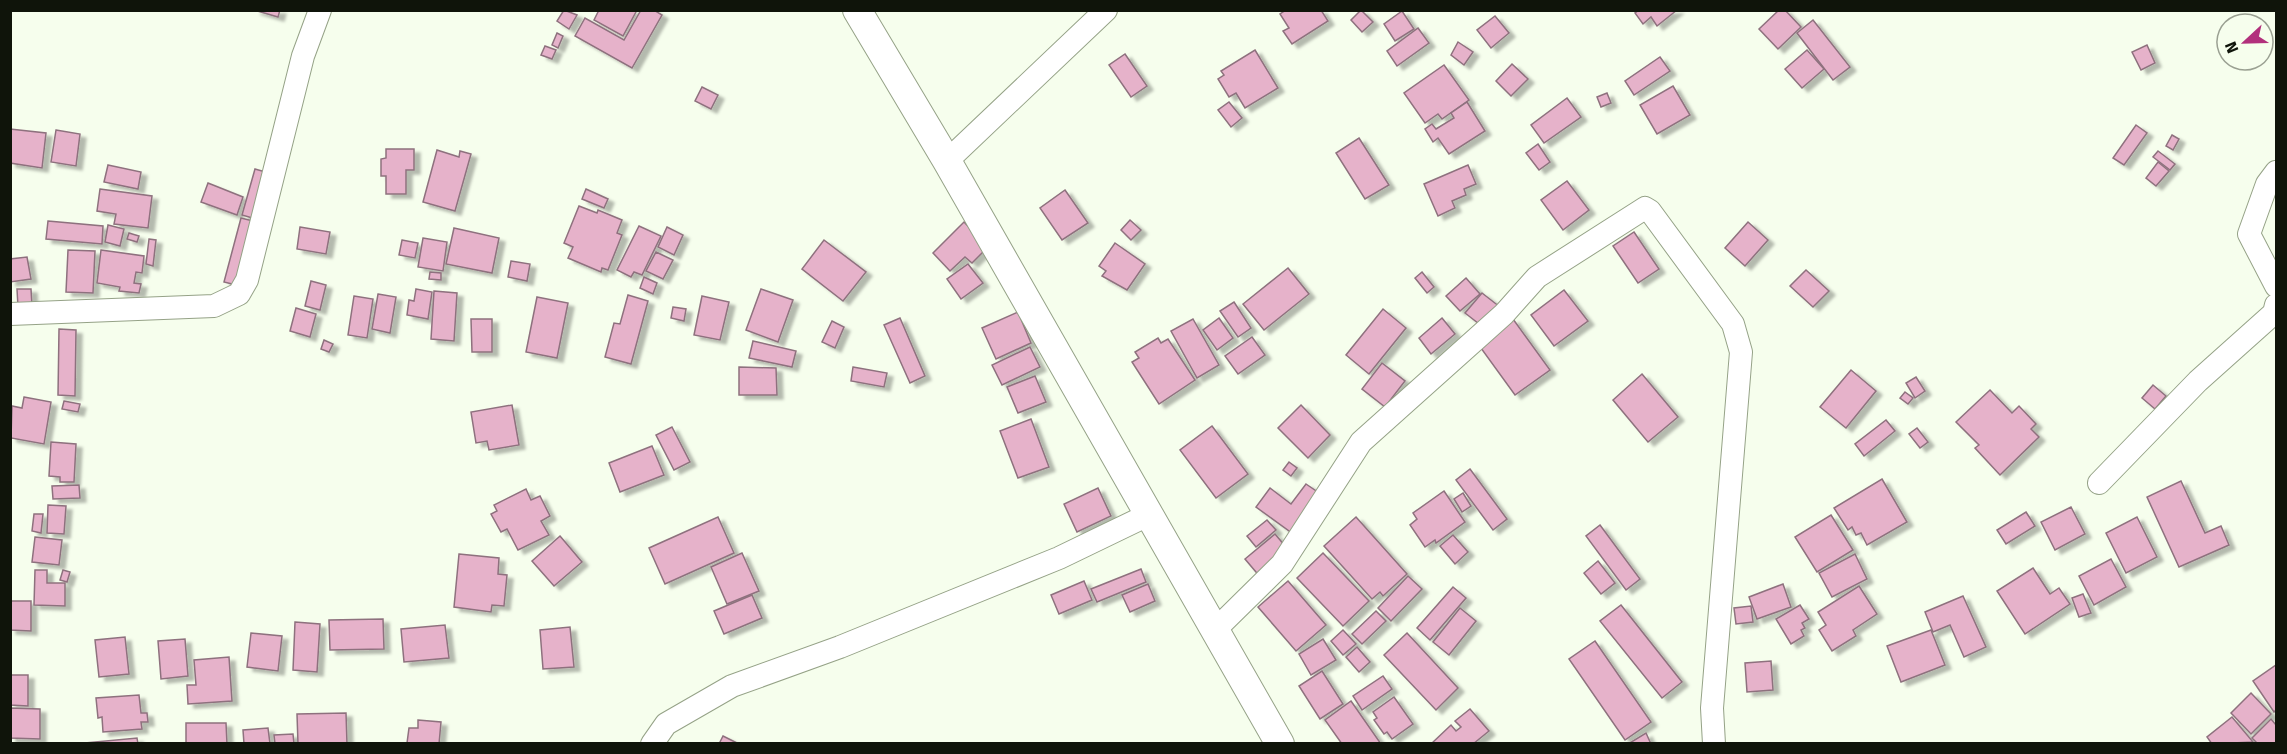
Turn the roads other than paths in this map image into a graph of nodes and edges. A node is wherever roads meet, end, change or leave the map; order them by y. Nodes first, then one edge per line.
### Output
1 (321, 10) edge
2 (857, 10) edge
3 (1106, 10) edge
4 (947, 160) junction
5 (2277, 172) edge
6 (2277, 286) edge
7 (2277, 305) edge
8 (10, 314) edge
9 (2099, 483) dead end
10 (1148, 514) junction
11 (1216, 628) junction
12 (652, 744) edge
13 (1280, 744) edge
14 (1714, 744) edge

1 - 8 street
2 - 4 street
3 - 4 street
4 - 10 street
5 - 6 street
7 - 9 street
10 - 11 street
10 - 12 street
11 - 13 street
11 - 14 street

